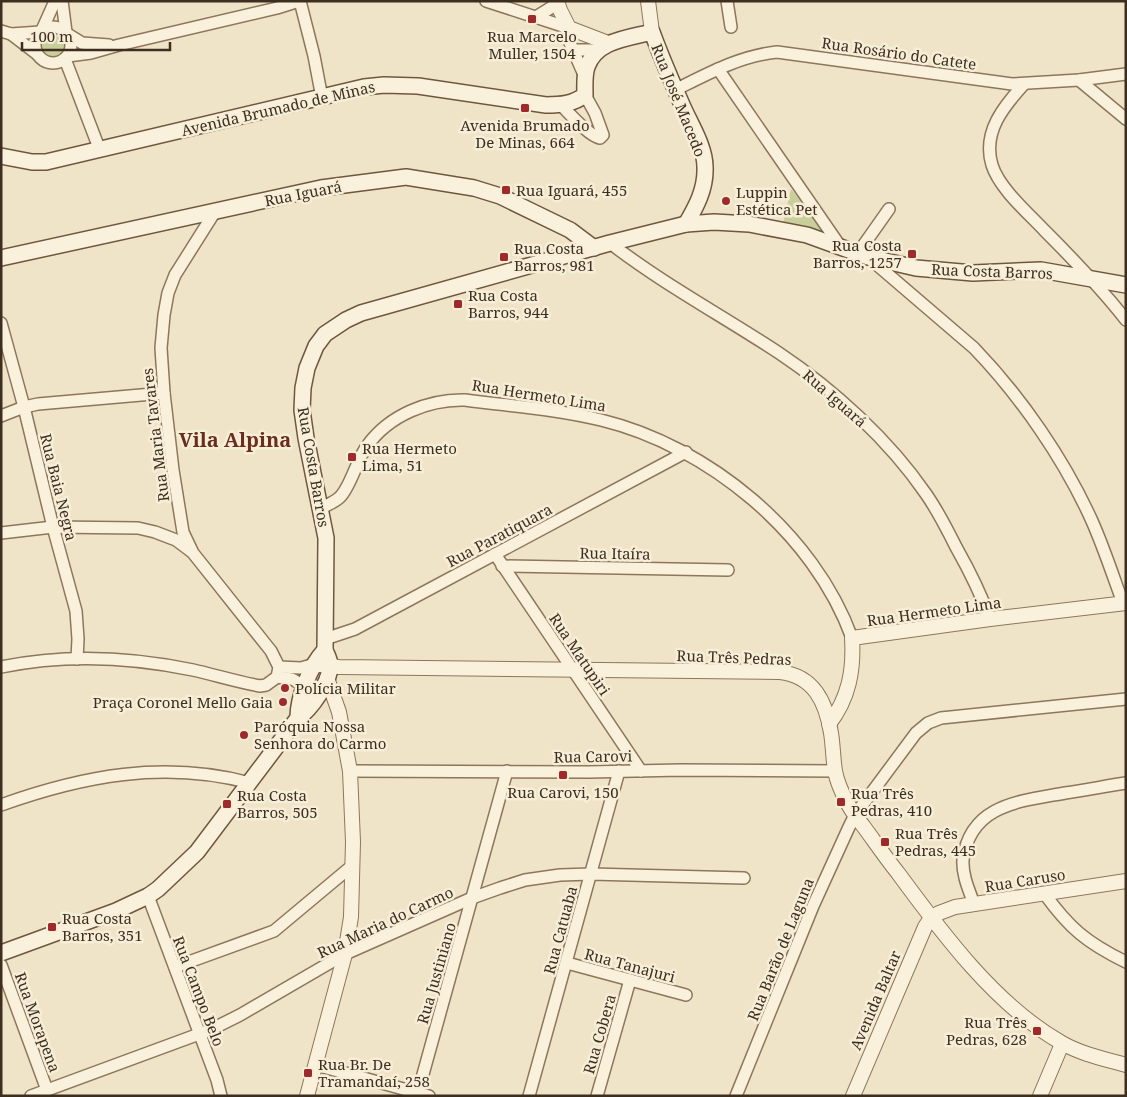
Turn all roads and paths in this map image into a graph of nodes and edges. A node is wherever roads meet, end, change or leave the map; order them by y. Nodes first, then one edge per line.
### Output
1 (56, 1) edge
2 (62, 1) edge
3 (300, 1) edge
4 (486, 1) edge
5 (557, 1) edge
6 (648, 1) edge
7 (727, 1) edge
8 (536, 17) junction
9 (731, 27) dead end
10 (41, 31) junction
11 (568, 31) junction
12 (6, 32) edge
13 (652, 32) junction
14 (67, 34) junction
15 (118, 46) junction
16 (603, 47) junction
17 (572, 50) junction
18 (37, 54) junction
19 (66, 58) junction
20 (718, 69) junction
21 (1126, 74) edge
22 (585, 77) junction
23 (1079, 80) junction
24 (1024, 84) junction
25 (675, 90) junction
26 (585, 94) junction
27 (322, 98) junction
28 (561, 105) junction
29 (1126, 120) edge
30 (99, 148) junction
31 (1, 156) edge
32 (889, 209) dead end
33 (216, 210) junction
34 (686, 224) junction
35 (610, 243) junction
36 (840, 246) junction
37 (594, 248) junction
38 (863, 255) junction
39 (1, 258) edge
40 (1090, 278) junction
41 (1126, 285) edge
42 (1126, 320) edge
43 (1, 323) edge
44 (164, 393) junction
45 (24, 407) junction
46 (1, 416) edge
47 (686, 452) junction
48 (320, 509) junction
49 (53, 527) junction
50 (1, 533) edge
51 (193, 553) junction
52 (495, 554) junction
53 (502, 566) junction
54 (728, 570) dead end
55 (1124, 603) edge
56 (990, 619) junction
57 (852, 638) junction
58 (325, 645) junction
59 (77, 659) junction
60 (315, 664) junction
61 (1, 667) edge
62 (572, 669) junction
63 (278, 672) junction
64 (329, 672) junction
65 (305, 686) junction
66 (318, 695) junction
67 (1126, 699) edge
68 (339, 712) junction
69 (298, 718) junction
70 (829, 724) junction
71 (350, 771) junction
72 (507, 771) junction
73 (619, 771) junction
74 (641, 771) junction
75 (835, 771) junction
76 (250, 782) junction
77 (1126, 783) edge
78 (1, 805) edge
79 (855, 815) junction
80 (353, 865) junction
81 (591, 874) junction
82 (744, 878) dead end
83 (1126, 881) edge
84 (1044, 893) junction
85 (148, 896) junction
86 (472, 898) junction
87 (974, 904) junction
88 (931, 918) junction
89 (1, 953) edge
90 (345, 954) junction
91 (1126, 962) edge
92 (567, 963) junction
93 (1, 965) edge
94 (175, 967) junction
95 (630, 980) junction
96 (686, 995) dead end
97 (200, 1034) junction
98 (1062, 1044) junction
99 (316, 1065) junction
100 (1126, 1066) edge
101 (47, 1090) junction
102 (421, 1095) edge
103 (31, 1096) edge
104 (221, 1096) edge
105 (307, 1096) edge
106 (530, 1096) edge
107 (597, 1096) edge
108 (736, 1096) edge
109 (852, 1096) edge
110 (1040, 1096) edge

1 - 10 street
2 - 14 street
3 - 15 street
3 - 27 street
4 - 8 street
5 - 8 street
5 - 11 street
6 - 13 street, Rua José Macedo
7 - 9 street
8 - 11 street
10 - 12 street
10 - 14 street
10 - 18 street
11 - 16 street
11 - 17 street
12 - 18 street
13 - 16 main road
13 - 25 main road, Rua José Macedo
14 - 15 street
14 - 19 street
15 - 19 street
16 - 17 street
16 - 22 main road
17 - 22 street
18 - 19 street
19 - 30 street
20 - 24 street, Rua Rosário do Catete
20 - 25 street, Rua Rosário do Catete
20 - 36 street
21 - 23 street, Rua Rosário do Catete
22 - 26 main road
23 - 24 street, Rua Rosário do Catete
23 - 29 street
24 - 40 street
25 - 34 main road, Rua José Macedo
26 - 28 main road, Avenida Brumado de Minas
26 - 28 street
27 - 28 main road, Avenida Brumado de Minas
27 - 30 main road, Avenida Brumado de Minas
30 - 31 main road, Avenida Brumado de Minas
32 - 38 street
33 - 37 main road, Rua Iguará
33 - 39 main road, Rua Iguará
33 - 44 street, Rua Maria Tavares
34 - 35 main road, Rua Costa Barros
34 - 36 main road, Rua Costa Barros
35 - 37 main road, Rua Costa Barros
35 - 56 street, Rua Iguará
36 - 38 main road, Rua Costa Barros
37 - 48 main road, Rua Costa Barros
38 - 40 main road, Rua Costa Barros
38 - 55 street
40 - 41 main road, Rua Costa Barros
40 - 42 street
43 - 45 street, Rua Baia Negra
44 - 45 street
44 - 51 street, Rua Maria Tavares
45 - 46 street
45 - 49 street, Rua Baia Negra
47 - 48 street, Rua Hermeto Lima
47 - 52 street, Rua Paratiquara
47 - 57 street, Rua Hermeto Lima
48 - 58 main road, Rua Costa Barros
49 - 50 street
49 - 51 street
49 - 59 street, Rua Baia Negra
51 - 63 street, Rua Maria Tavares
52 - 53 street, Rua Matupiri
52 - 58 street, Rua Paratiquara
53 - 54 street, Rua Itaíra
53 - 62 street, Rua Matupiri
55 - 56 street, Rua Hermeto Lima
56 - 57 street, Rua Hermeto Lima
57 - 70 street
58 - 60 main road
58 - 64 main road, Rua Costa Barros
59 - 61 street
59 - 63 street
60 - 63 street
60 - 64 street, Rua Três Pedras
60 - 65 main road
60 - 66 main road
62 - 64 street, Rua Três Pedras
62 - 70 street, Rua Três Pedras
62 - 74 street, Rua Matupiri
63 - 65 street
64 - 66 main road
64 - 68 street
65 - 69 main road
66 - 68 street
66 - 69 main road
67 - 79 street, Rua Barão de Laguna
68 - 71 street
69 - 76 main road
70 - 75 street, Rua Três Pedras
71 - 72 street, Rua Carovi
71 - 80 street
72 - 73 street, Rua Carovi
72 - 86 street, Rua Justiniano
73 - 74 street, Rua Carovi
73 - 81 street, Rua Catuaba
74 - 75 street, Rua Carovi
75 - 79 street, Rua Três Pedras
76 - 78 street
76 - 85 main road
77 - 87 street
79 - 88 street, Rua Três Pedras
79 - 108 street, Rua Barão de Laguna
80 - 90 street
80 - 94 street
81 - 82 street, Rua Maria do Carmo
81 - 86 street, Rua Maria do Carmo
81 - 92 street, Rua Catuaba
83 - 84 street, Rua Caruso
84 - 87 street, Rua Caruso
84 - 91 street
85 - 89 main road
85 - 94 street, Rua Campo Belo
86 - 90 street, Rua Maria do Carmo
86 - 102 street, Rua Justiniano
87 - 88 street, Rua Caruso
88 - 98 street, Rua Três Pedras
88 - 109 street, Avenida Baltar
90 - 97 street, Rua Maria do Carmo
90 - 99 street
92 - 95 street, Rua Tanajuri
92 - 106 street, Rua Catuaba
93 - 101 street, Rua Morapena
94 - 97 street, Rua Campo Belo
95 - 96 street, Rua Tanajuri
95 - 107 street, Rua Cobera
97 - 101 street, Rua Maria do Carmo
97 - 104 street, Rua Campo Belo
98 - 100 street, Rua Três Pedras
98 - 110 street
99 - 102 street
99 - 105 street
101 - 103 street, Rua Maria do Carmo

